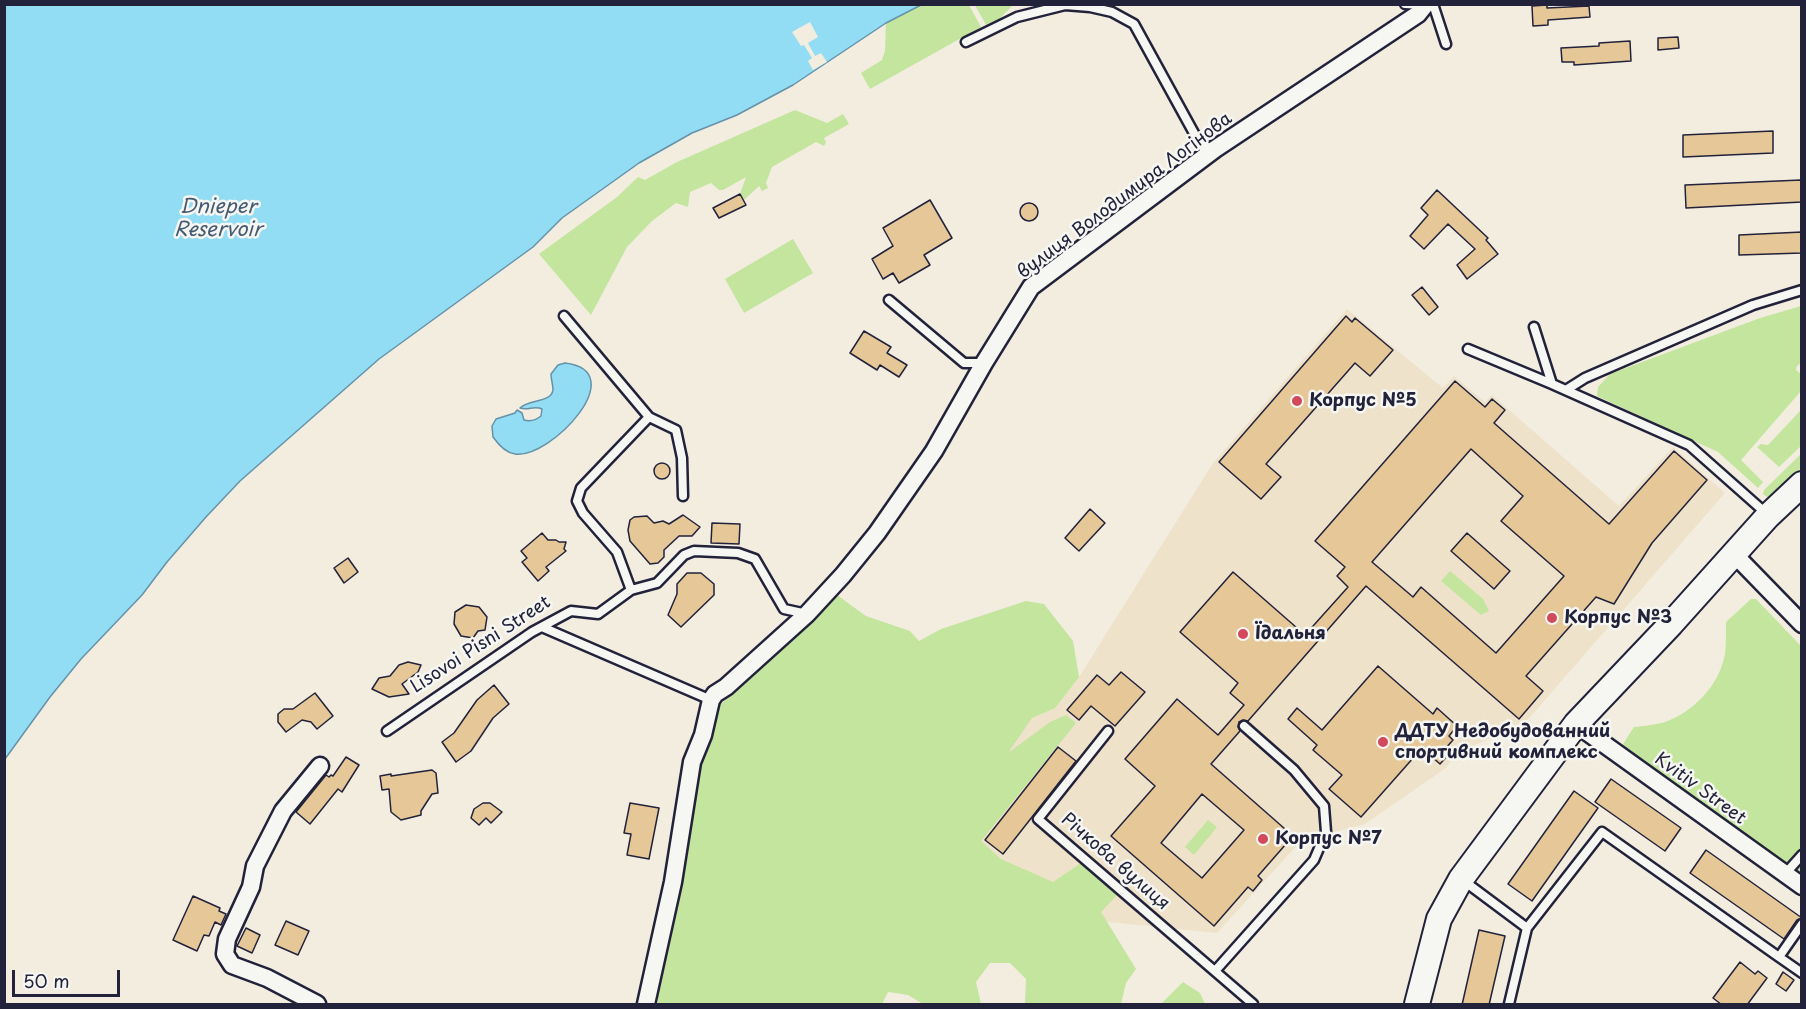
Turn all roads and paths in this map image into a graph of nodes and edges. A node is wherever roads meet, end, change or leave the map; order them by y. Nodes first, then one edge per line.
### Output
1 (1405, 4) edge
2 (1433, 4) edge
3 (1425, 5) edge
4 (966, 42) dead end
5 (1446, 44) dead end
6 (1215, 148) junction
7 (1802, 290) edge
8 (889, 300) dead end
9 (564, 316) dead end
10 (1534, 327) dead end
11 (1468, 349) dead end
12 (984, 363) junction
13 (1552, 384) junction
14 (1566, 390) junction
15 (649, 417) junction
16 (1802, 484) edge
17 (683, 496) dead end
18 (1768, 516) junction
19 (1734, 554) junction
20 (631, 590) junction
21 (807, 614) junction
22 (1802, 624) edge
23 (542, 627) junction
24 (711, 700) junction
25 (1576, 724) junction
26 (1244, 726) dead end
27 (387, 731) dead end
28 (1108, 732) dead end
29 (320, 766) dead end
30 (1802, 855) edge
31 (1785, 874) junction
32 (1461, 879) junction
33 (1802, 886) edge
34 (1802, 924) edge
35 (1527, 928) junction
36 (1779, 957) junction
37 (1215, 971) junction
38 (1802, 973) edge
39 (317, 1005) edge
40 (646, 1005) edge
41 (1253, 1005) edge
42 (1418, 1005) edge
43 (1509, 1005) edge

1 - 3 lane
2 - 5 lane
3 - 6 street, вулиця Володимира Логінова
4 - 6 lane
6 - 12 street, вулиця Володимира Логінова
7 - 14 lane
8 - 12 lane
9 - 15 lane
10 - 13 lane
11 - 13 lane
12 - 21 street, вулиця Володимира Логінова
13 - 14 lane
14 - 18 lane
15 - 17 lane
15 - 20 lane
16 - 18 street
18 - 19 street
19 - 22 street
19 - 25 street
20 - 21 lane, Lisovoi Pisni Street
20 - 23 lane, Lisovoi Pisni Street
21 - 24 street, вулиця Володимира Логінова
23 - 24 lane
23 - 27 lane, Lisovoi Pisni Street
24 - 40 street
25 - 31 street, Kvitiv Street
25 - 32 street
26 - 37 lane
28 - 37 lane, Річкова вулиця
29 - 39 street
30 - 31 lane
31 - 33 street, Kvitiv Street
32 - 35 lane
32 - 42 street
34 - 36 lane
35 - 36 lane
35 - 43 lane
36 - 38 lane
37 - 41 lane, Річкова вулиця

